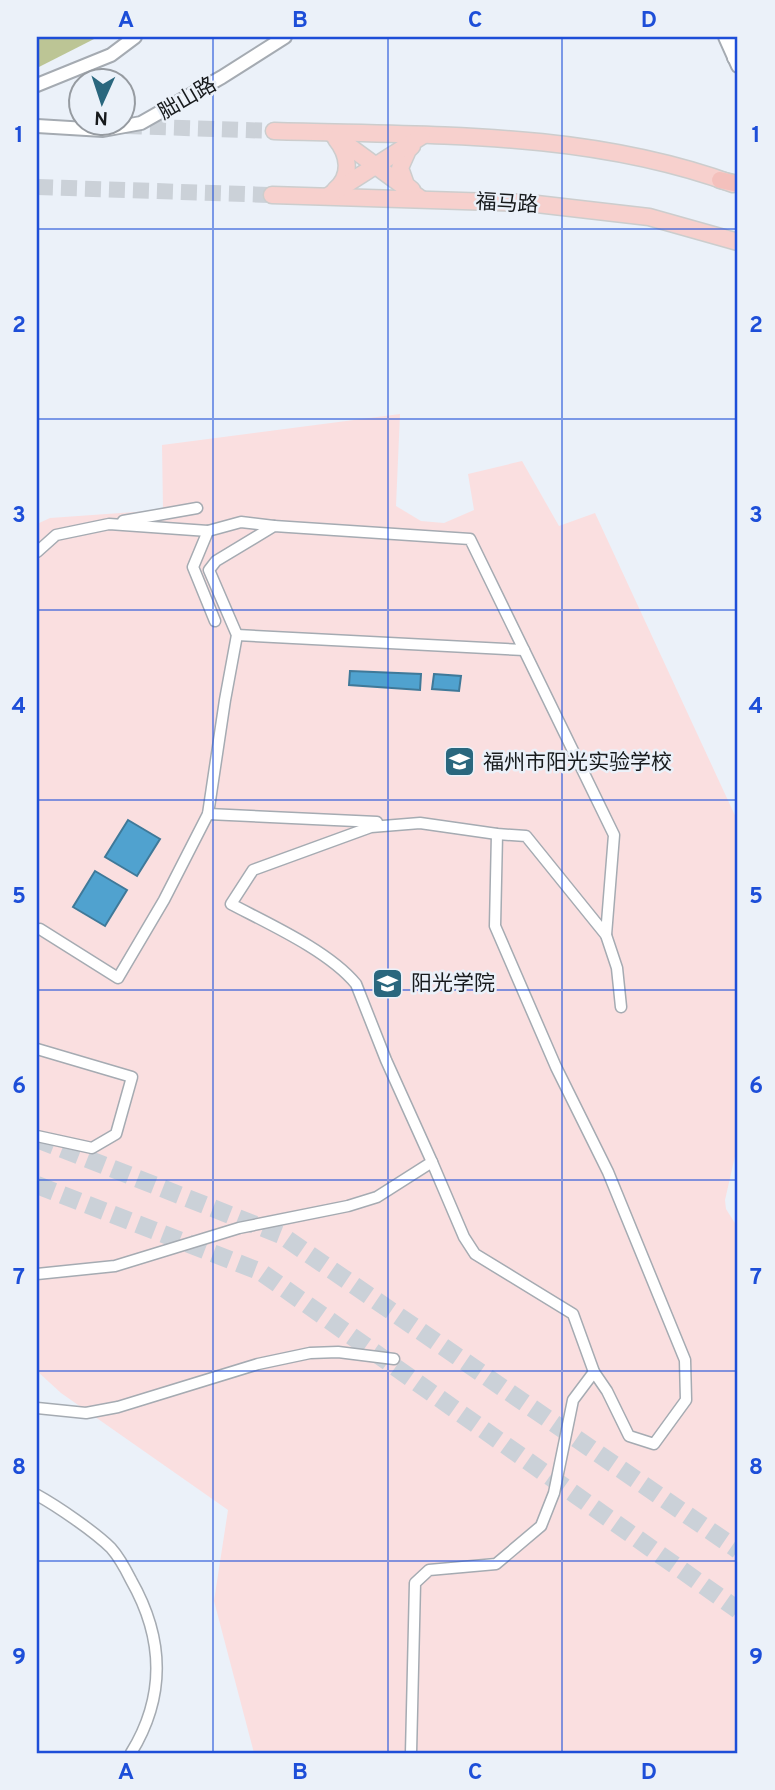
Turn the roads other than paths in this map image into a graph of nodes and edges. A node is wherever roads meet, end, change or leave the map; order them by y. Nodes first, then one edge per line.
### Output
1 (135, 37) edge
2 (285, 37) edge
3 (716, 37) edge
4 (725, 37) edge
5 (736, 37) edge
6 (736, 62) edge
7 (37, 85) edge
8 (37, 126) edge
9 (274, 131) tunnel mouth
10 (331, 133) junction
11 (422, 136) junction
12 (376, 167) junction
13 (720, 180) joint
14 (738, 185) edge
15 (271, 195) tunnel mouth
16 (328, 196) junction
17 (421, 199) junction
18 (738, 242) edge
19 (197, 508) dead end
20 (109, 524) junction
21 (274, 526) junction
22 (208, 531) junction
23 (37, 552) edge
24 (215, 621) dead end
25 (237, 635) junction
26 (524, 650) junction
27 (208, 814) junction
28 (419, 823) junction
29 (498, 834) junction
30 (38, 927) edge
31 (606, 935) junction
32 (621, 1007) dead end
33 (37, 1048) edge
34 (37, 1136) edge
35 (432, 1162) junction
36 (37, 1274) edge
37 (394, 1359) dead end
38 (594, 1372) junction
39 (37, 1408) edge
40 (37, 1495) edge
41 (131, 1753) edge
42 (411, 1753) edge

1 - 7 street
2 - 8 street, 胐山路
3 - 6 street
4 - 6 street
5 - 6 street
9 - 10 main road
10 - 11 main road
10 - 12 main road
10 - 16 main road
11 - 12 main road
11 - 13 main road
11 - 17 main road
12 - 16 main road
12 - 17 main road
13 - 14 highway
15 - 16 main road, 福马路
16 - 17 main road, 福马路
17 - 18 main road, 福马路
19 - 20 street
20 - 22 street
20 - 23 street
21 - 22 street
21 - 25 street
21 - 26 street
22 - 24 street
25 - 26 street
25 - 27 street
26 - 31 street
27 - 28 street
27 - 30 street
28 - 29 street
28 - 35 street
29 - 31 street
29 - 38 street
31 - 32 street
33 - 34 street
35 - 36 street
35 - 38 street
37 - 39 street
38 - 42 street
40 - 41 street

